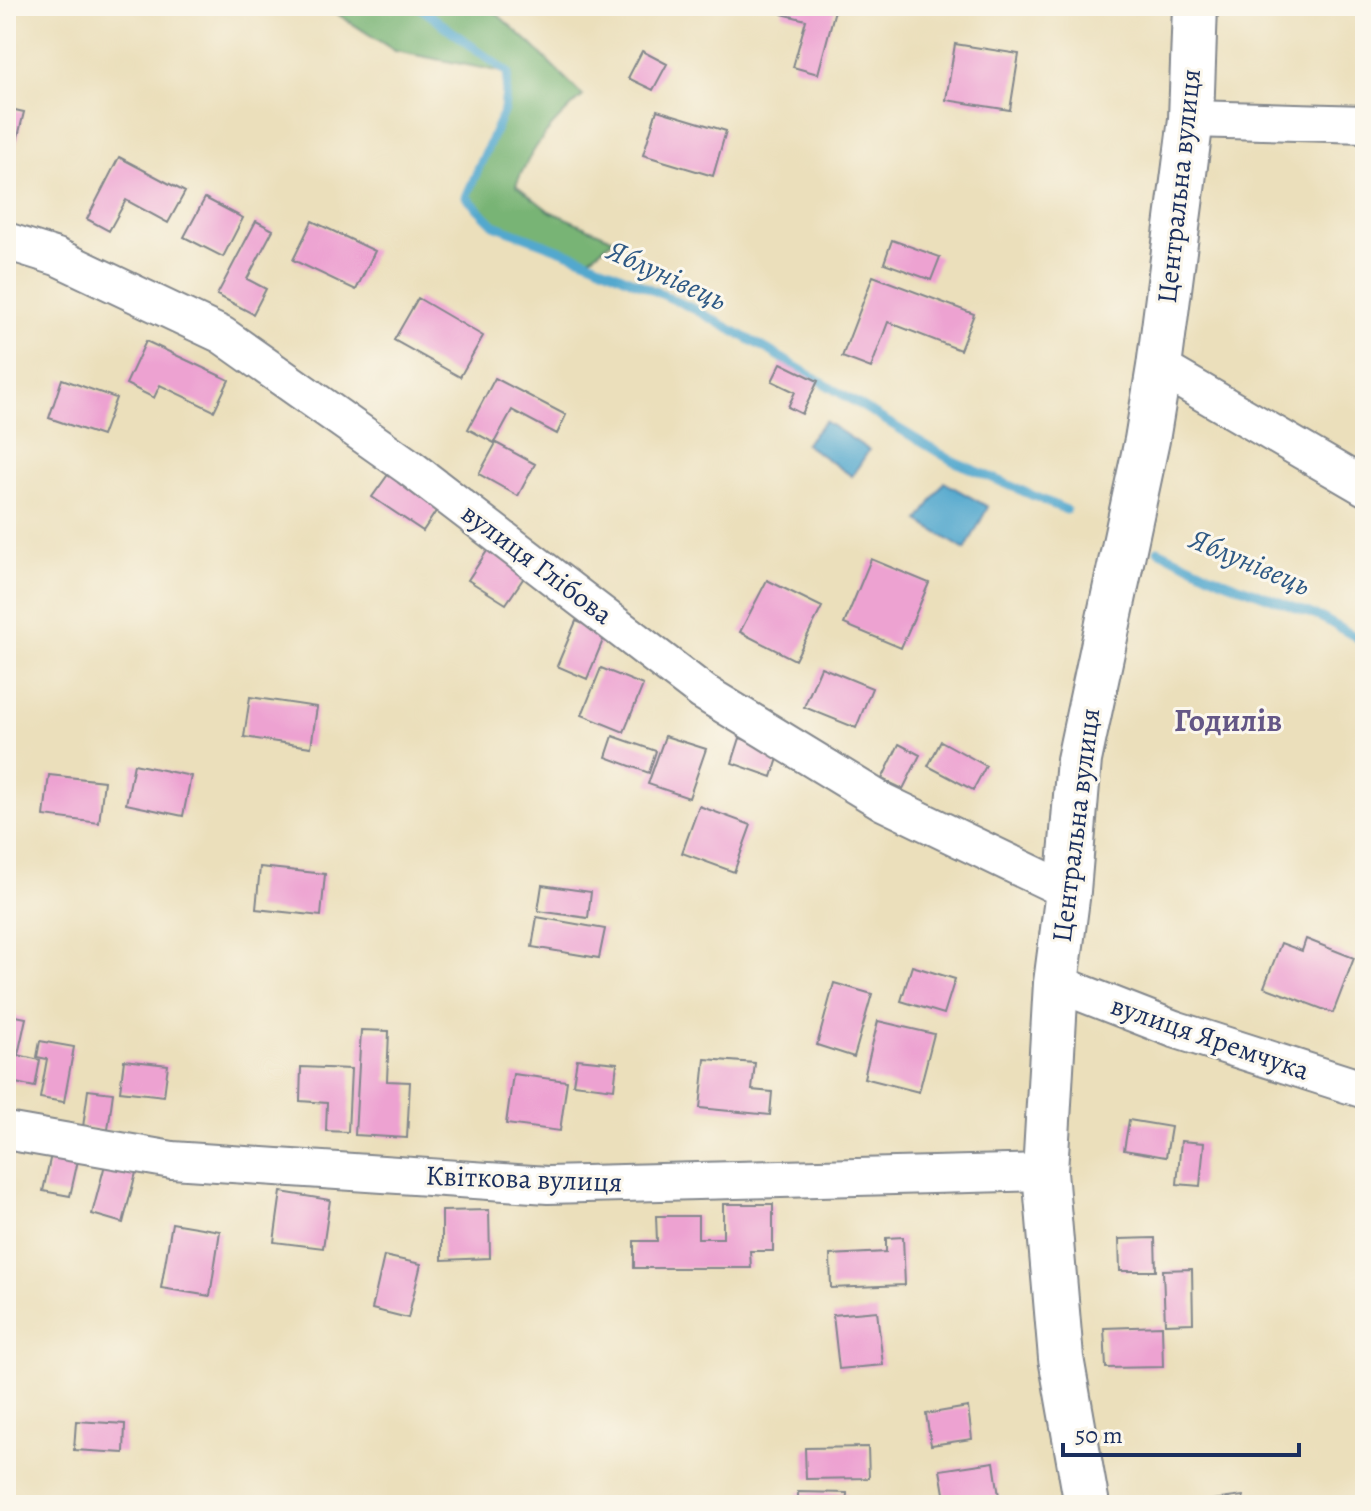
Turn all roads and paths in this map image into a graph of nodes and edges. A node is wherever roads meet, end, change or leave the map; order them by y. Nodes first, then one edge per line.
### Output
1 (1195, 6) edge
2 (1191, 119) junction
3 (1365, 124) edge
4 (6, 241) edge
5 (1159, 367) junction
6 (1365, 487) edge
7 (1068, 891) junction
8 (1056, 983) junction
9 (1365, 1090) edge
10 (6, 1131) edge
11 (1045, 1172) junction
12 (1087, 1505) edge

1 - 2 main road, Центральна вулиця
2 - 3 street
2 - 5 main road, Центральна вулиця
4 - 7 street, вулиця Глібова
5 - 6 street
5 - 7 main road, Центральна вулиця
7 - 8 main road, Центральна вулиця
8 - 9 street, вулиця Яремчука
8 - 11 main road, Центральна вулиця
10 - 11 street, Квіткова вулиця
11 - 12 main road, Центральна вулиця

